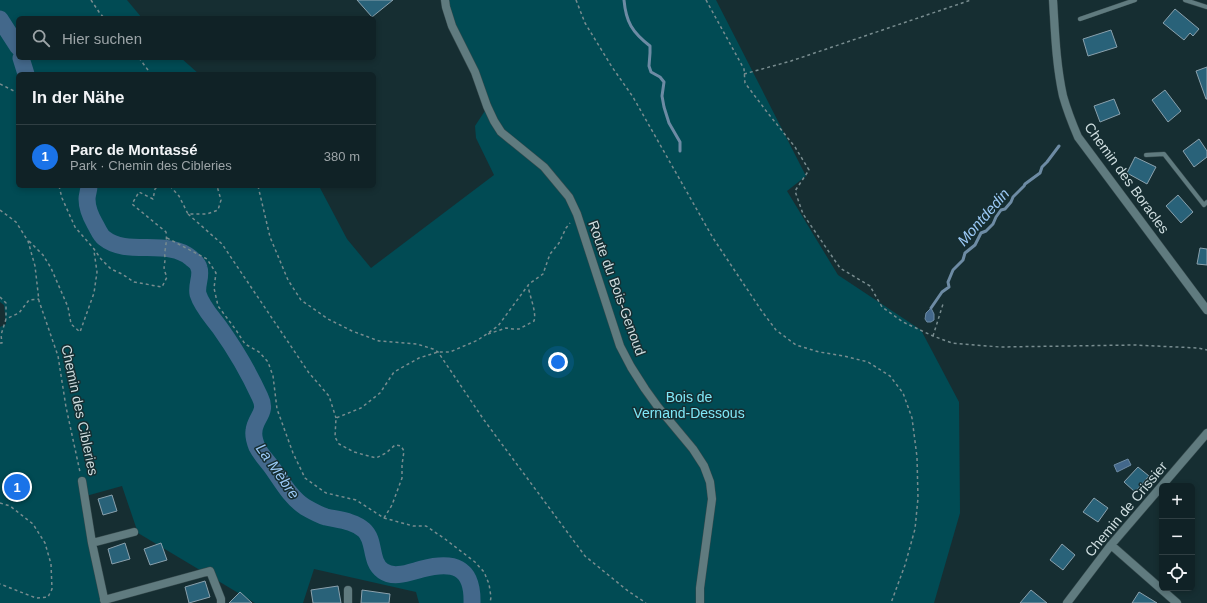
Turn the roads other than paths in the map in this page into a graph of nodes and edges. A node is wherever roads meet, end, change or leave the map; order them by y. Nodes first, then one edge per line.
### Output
1 (445, 0) edge
2 (1053, 0) edge
3 (1135, 0) edge
4 (1185, 0) edge
5 (1207, 7) edge
6 (1080, 19) dead end
7 (1146, 155) dead end
8 (1207, 202) edge
9 (1204, 299) edge
10 (1207, 310) edge
11 (1207, 433) edge
12 (82, 481) road end
13 (134, 532) dead end
14 (92, 543) junction
15 (1110, 545) junction
16 (348, 590) dead end
17 (105, 602) edge
18 (221, 603) edge
19 (348, 603) edge
20 (700, 603) edge
21 (1068, 603) edge
22 (1177, 603) edge

1 - 20 street, Route du Bois-Genoud
2 - 9 street, Chemin des Boracles
3 - 6 lane
4 - 5 lane
7 - 8 lane
9 - 10 street, Chemin des Boracles
11 - 15 street, Chemin de Crissier
12 - 14 street, Chemin des Cibleries
13 - 14 street
14 - 17 street, Chemin des Cibleries
15 - 21 street, Chemin de Crissier
15 - 22 street
16 - 19 street
17 - 18 street

